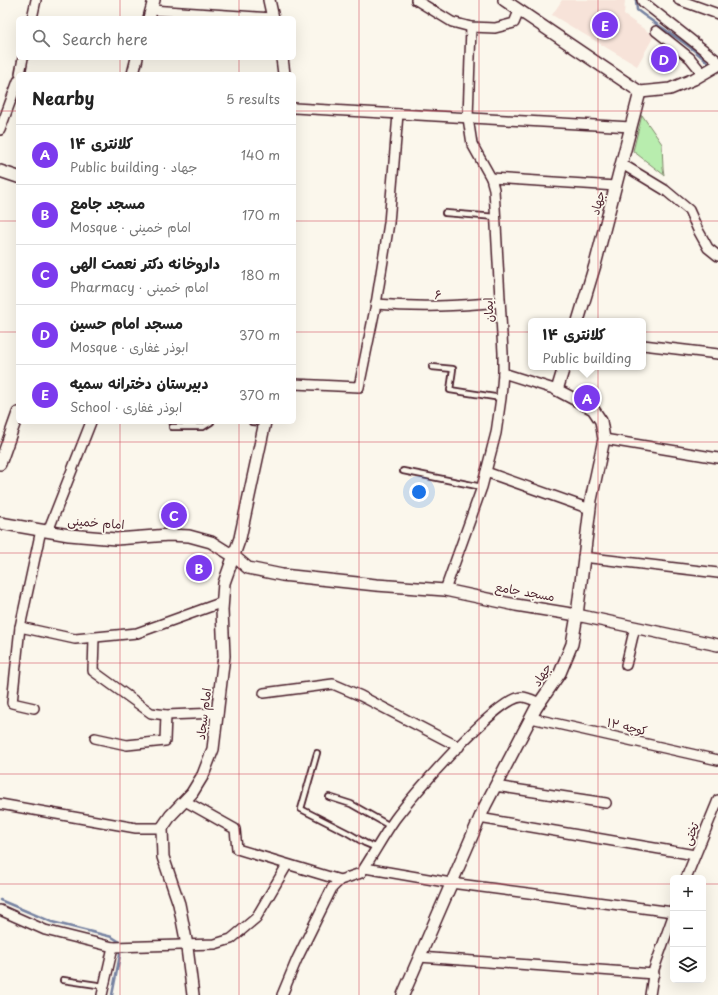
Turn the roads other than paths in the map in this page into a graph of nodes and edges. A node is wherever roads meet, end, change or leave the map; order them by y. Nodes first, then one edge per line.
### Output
1 (36, 0) edge
2 (269, 0) edge
3 (416, 0) edge
4 (504, 0) edge
5 (642, 0) edge
6 (679, 0) edge
7 (151, 9) edge
8 (519, 11) junction
9 (718, 14) edge
10 (32, 16) edge
11 (246, 16) edge
12 (273, 16) edge
13 (471, 27) junction
14 (656, 31) dead end
15 (23, 60) edge
16 (136, 60) edge
17 (282, 60) edge
18 (718, 61) edge
19 (712, 69) edge
20 (20, 72) edge
21 (134, 72) edge
22 (284, 72) edge
23 (16, 86) edge
24 (640, 92) junction
25 (296, 108) edge
26 (398, 114) junction
27 (468, 118) junction
28 (631, 127) junction
29 (0, 130) edge
30 (622, 164) junction
31 (0, 170) edge
32 (16, 175) edge
33 (492, 178) junction
34 (616, 186) junction
35 (445, 213) dead end
36 (496, 217) junction
37 (718, 256) edge
38 (500, 302) junction
39 (376, 304) junction
40 (579, 318) edge
41 (646, 344) edge
42 (718, 354) edge
43 (432, 367) dead end
44 (563, 370) edge
45 (503, 373) junction
46 (296, 384) edge
47 (557, 390) junction
48 (501, 398) junction
49 (16, 419) edge
50 (89, 424) edge
51 (208, 424) edge
52 (265, 424) edge
53 (172, 427) dead end
54 (604, 438) junction
55 (718, 458) edge
56 (0, 464) edge
57 (403, 471) dead end
58 (486, 472) junction
59 (482, 487) junction
60 (590, 509) junction
61 (0, 523) edge
62 (44, 531) junction
63 (235, 557) junction
64 (583, 557) junction
65 (718, 573) edge
66 (445, 590) junction
67 (222, 602) junction
68 (577, 614) junction
69 (635, 627) junction
70 (20, 628) junction
71 (94, 638) junction
72 (718, 645) edge
73 (626, 665) dead end
74 (264, 693) dead end
75 (540, 703) junction
76 (34, 708) dead end
77 (218, 713) junction
78 (166, 714) junction
79 (530, 718) junction
80 (95, 738) dead end
81 (459, 747) junction
82 (317, 753) dead end
83 (718, 760) edge
84 (495, 786) junction
85 (330, 797) dead end
86 (718, 800) edge
87 (185, 801) junction
88 (606, 803) dead end
89 (0, 804) edge
90 (479, 818) junction
91 (390, 826) junction
92 (162, 828) junction
93 (377, 848) junction
94 (695, 855) junction
95 (287, 865) junction
96 (365, 868) junction
97 (687, 875) edge
98 (340, 880) junction
99 (451, 883) junction
100 (0, 910) edge
101 (670, 912) edge
102 (670, 925) edge
103 (186, 946) junction
104 (114, 947) junction
105 (419, 958) junction
106 (654, 974) junction
107 (63, 980) dead end
108 (103, 990) edge
109 (193, 995) edge
110 (282, 995) edge
111 (403, 995) edge
112 (650, 995) edge

1 - 10 street
2 - 12 street
3 - 13 street
4 - 8 street
5 - 18 street
6 - 9 street
7 - 11 street
8 - 13 street
8 - 24 street
13 - 27 street, ایمان
14 - 19 street
15 - 20 street
16 - 21 street
17 - 22 street
19 - 24 street
23 - 29 street
24 - 28 street, جهاد
25 - 26 street
26 - 27 street
26 - 39 street
27 - 28 street
27 - 33 street, ایمان
28 - 30 street, جهاد
30 - 34 street, جهاد
30 - 37 street
31 - 32 street
33 - 34 street
33 - 36 street, ایمان
34 - 40 street, جهاد
35 - 36 lane
36 - 38 street, ایمان
38 - 39 street, ۶
38 - 45 street, ایمان
39 - 46 street
41 - 42 street
43 - 48 lane
44 - 47 street
45 - 47 street
45 - 48 street, ایمان
47 - 54 street, جهاد
48 - 58 street, ایمان
49 - 56 street
50 - 62 street
51 - 53 lane
52 - 63 street, امام سجاد
54 - 55 street
54 - 60 street, جهاد
57 - 59 lane
58 - 59 street, ایمان
58 - 60 street
59 - 66 street, ایمان
60 - 64 street, جهاد
61 - 62 street, امام خمینی
62 - 63 street, امام خمینی
62 - 70 street
63 - 66 street, مسجد جامع
63 - 67 street, امام سجاد
64 - 65 street
64 - 68 street, جهاد
66 - 68 street, مسجد جامع
67 - 71 street
67 - 77 street, امام سجاد
68 - 69 street, مسجد جامع
68 - 75 street, جهاد
69 - 72 street, مسجد جامع
69 - 73 street
70 - 71 street
70 - 76 street
71 - 78 street
74 - 81 street
75 - 79 street, جهاد
75 - 81 street
77 - 78 street
77 - 87 street, امام سجاد
78 - 80 street
79 - 83 street, کوچه ۱۲
79 - 84 street, جهاد
81 - 91 street
82 - 93 lane
84 - 88 street
84 - 90 street, جهاد
85 - 91 lane
86 - 94 street, تختی
87 - 92 street, امام سجاد
87 - 95 street
89 - 92 street
90 - 94 street
90 - 99 street, جهاد
91 - 93 street
92 - 103 street
93 - 96 street
94 - 97 street, تختی
95 - 98 street
95 - 103 street
96 - 98 street
96 - 99 street
98 - 110 street
99 - 101 street
99 - 105 street, جهاد
100 - 104 street
102 - 106 street
103 - 104 street
103 - 109 street
104 - 108 street
105 - 106 street
105 - 111 street, جهاد
106 - 112 street
107 - 108 lane

